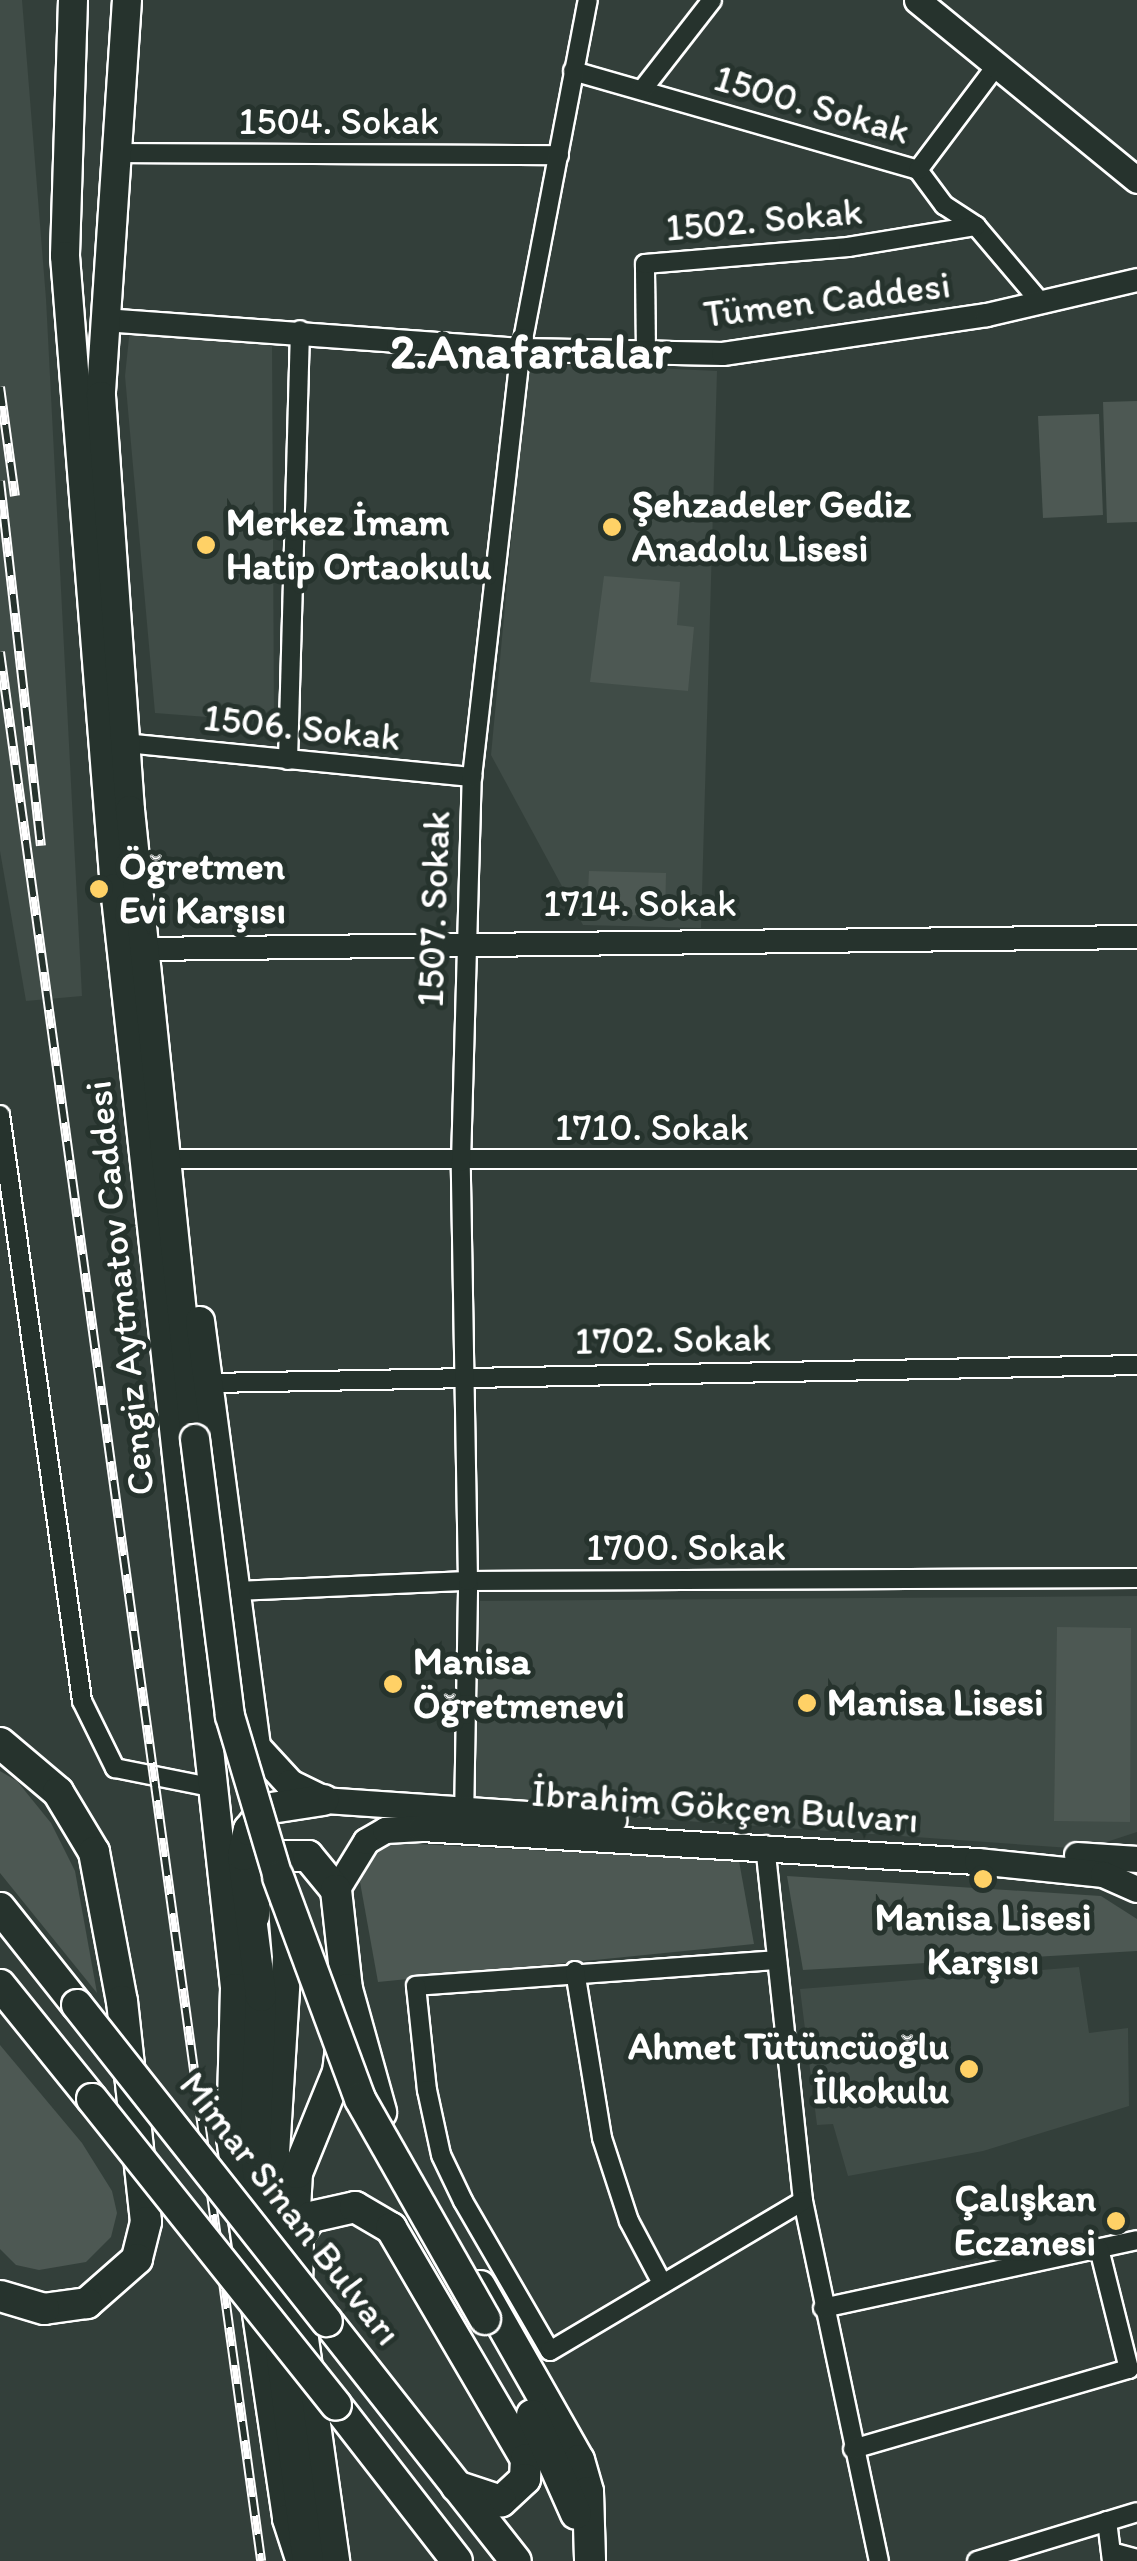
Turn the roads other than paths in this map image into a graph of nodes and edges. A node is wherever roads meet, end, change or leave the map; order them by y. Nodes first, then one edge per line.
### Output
1 (73, 0) edge
2 (128, 0) edge
3 (588, 0) edge
4 (712, 0) edge
5 (917, 0) edge
6 (996, 66) junction
7 (573, 71) junction
8 (642, 90) junction
9 (120, 152) junction
10 (559, 156) junction
11 (918, 170) junction
12 (1137, 180) edge
13 (64, 220) junction
14 (114, 221) junction
15 (976, 226) junction
16 (1137, 280) edge
17 (1038, 299) junction
18 (104, 320) junction
19 (300, 330) junction
20 (521, 350) junction
21 (646, 352) junction
22 (125, 743) junction
23 (288, 760) junction
24 (472, 777) junction
25 (1137, 937) edge
26 (464, 940) junction
27 (143, 949) junction
28 (0, 1115) edge
29 (1137, 1158) edge
30 (167, 1160) junction
31 (461, 1162) junction
32 (172, 1208) junction
33 (1137, 1365) edge
34 (465, 1376) junction
35 (211, 1383) junction
36 (1137, 1578) edge
37 (468, 1581) junction
38 (236, 1591) junction
39 (8, 1751) edge
40 (210, 1787) junction
41 (323, 1800) junction
42 (464, 1820) junction
43 (765, 1845) junction
44 (1137, 1859) edge
45 (278, 1877) junction
46 (1137, 1889) edge
47 (336, 1890) junction
48 (0, 1908) edge
49 (254, 1916) junction
50 (777, 1960) junction
51 (575, 1972) junction
52 (0, 1985) edge
53 (347, 1989) junction
54 (803, 2200) junction
55 (1137, 2240) edge
56 (1099, 2249) junction
57 (662, 2282) junction
58 (297, 2289) junction
59 (0, 2296) edge
60 (823, 2308) junction
61 (853, 2449) junction
62 (456, 2486) junction
63 (1137, 2512) edge
64 (1107, 2520) junction
65 (1111, 2556) edge
66 (1137, 2559) edge
67 (304, 2561) edge
68 (335, 2561) edge
69 (458, 2561) edge
70 (516, 2561) edge
71 (588, 2561) edge
72 (880, 2561) edge
73 (978, 2561) edge

1 - 13 main road, Cengiz Aytmatov Caddesi
2 - 9 main road, Cengiz Aytmatov Caddesi
3 - 7 street, 1507. Sokak
4 - 8 street
5 - 6 main road
6 - 11 street
6 - 12 main road
7 - 8 street, 1500. Sokak
7 - 10 street, 1507. Sokak
8 - 11 street, 1500. Sokak
9 - 10 street, 1504. Sokak
9 - 14 main road, Cengiz Aytmatov Caddesi
10 - 20 street, 1507. Sokak
11 - 15 street, 1500. Sokak
13 - 14 main road
13 - 40 main road, Cengiz Aytmatov Caddesi
14 - 18 main road, Cengiz Aytmatov Caddesi
15 - 17 street, 1500. Sokak
15 - 21 street, 1502. Sokak
16 - 17 street, Tümen Caddesi
17 - 21 street, Tümen Caddesi
18 - 19 street, Tümen Caddesi
18 - 22 main road, Cengiz Aytmatov Caddesi
19 - 20 street, Tümen Caddesi
19 - 23 street
20 - 21 street, Tümen Caddesi
20 - 24 street, 1507. Sokak
22 - 23 street, 1506. Sokak
22 - 27 main road, Cengiz Aytmatov Caddesi
23 - 24 street, 1506. Sokak
24 - 26 street, 1507. Sokak
25 - 26 street, 1714. Sokak
26 - 27 street, 1714. Sokak
26 - 31 street, 1507. Sokak
27 - 30 main road, Cengiz Aytmatov Caddesi
28 - 40 street
29 - 31 street, 1710. Sokak
30 - 31 street, 1710. Sokak
30 - 32 main road, Cengiz Aytmatov Caddesi
31 - 34 street, 1507. Sokak
32 - 35 main road
32 - 45 main road, Cengiz Aytmatov Caddesi, bridge
33 - 34 street, 1702. Sokak
34 - 35 street, 1702. Sokak
34 - 37 street, 1507. Sokak
35 - 38 main road
36 - 37 street, 1700. Sokak
37 - 38 street, 1700. Sokak
37 - 42 street, 1507. Sokak
38 - 41 main road
39 - 59 highway
40 - 67 main road, Cengiz Aytmatov Caddesi
41 - 42 main road, İbrahim Gökçen Bulvarı
41 - 49 highway
42 - 43 main road, İbrahim Gökçen Bulvarı
42 - 44 main road, İbrahim Gökçen Bulvarı
42 - 47 main road, İbrahim Gökçen Bulvarı
43 - 46 main road, İbrahim Gökçen Bulvarı
43 - 50 street
45 - 58 main road, Cengiz Aytmatov Caddesi, bridge
45 - 71 highway, bridge
47 - 49 highway
47 - 53 highway
48 - 62 highway, Mimar Sinan Bulvarı, bridge
49 - 67 highway
50 - 51 street
50 - 54 street
51 - 57 street
51 - 57 street
52 - 69 highway, bridge
53 - 58 highway
53 - 71 highway
54 - 57 street
54 - 60 street
55 - 56 street
56 - 60 street
56 - 61 street
58 - 62 highway
58 - 68 main road, Cengiz Aytmatov Caddesi
60 - 61 street
61 - 72 street
62 - 70 highway, Mimar Sinan Bulvarı
63 - 64 street
64 - 65 street
64 - 73 street
65 - 66 street

